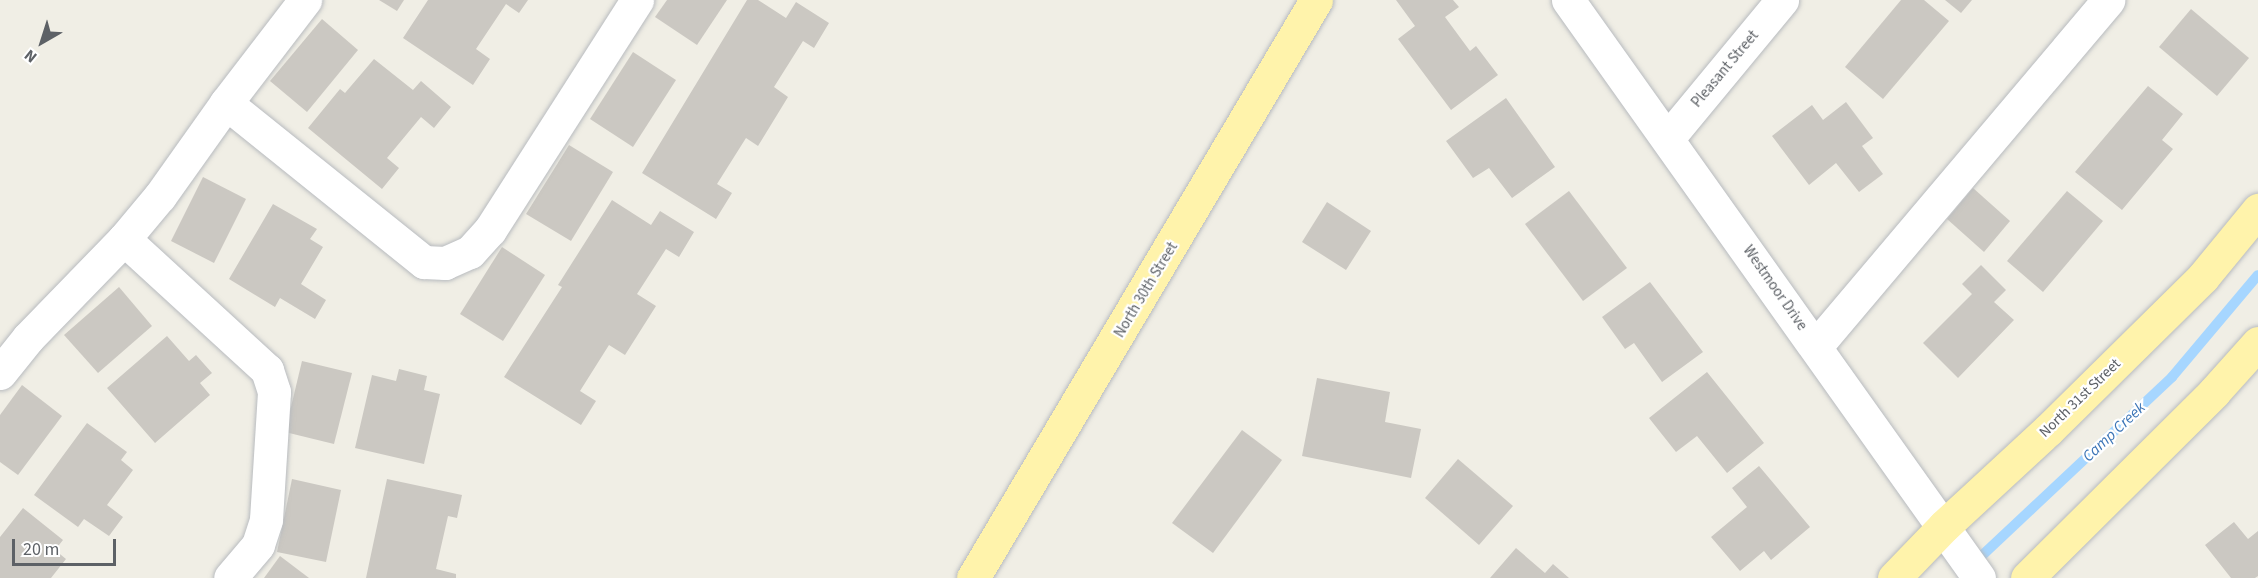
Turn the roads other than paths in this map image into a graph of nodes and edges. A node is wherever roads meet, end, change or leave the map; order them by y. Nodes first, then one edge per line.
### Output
1 (306, 0) edge
2 (637, 0) edge
3 (1316, 0) edge
4 (1568, 0) edge
5 (1782, 0) edge
6 (2108, 0) edge
7 (226, 103) junction
8 (1668, 138) junction
9 (2258, 210) edge
10 (124, 239) junction
11 (2258, 343) edge
12 (1816, 346) junction
13 (0, 373) edge
14 (1944, 526) junction
15 (230, 578) edge
16 (973, 578) edge
17 (1894, 578) edge
18 (1979, 578) edge
19 (2027, 578) edge

1 - 7 street
2 - 7 street
3 - 16 main road, North 30th Street
4 - 8 street, Westmoor Drive
5 - 8 street, Pleasant Street
6 - 12 street
7 - 10 street
8 - 12 street, Westmoor Drive
9 - 14 main road, North 31st Street
10 - 13 street
10 - 15 street
11 - 19 main road
12 - 14 street, Westmoor Drive
14 - 17 main road, North 31st Street
14 - 18 street, Westmoor Drive

